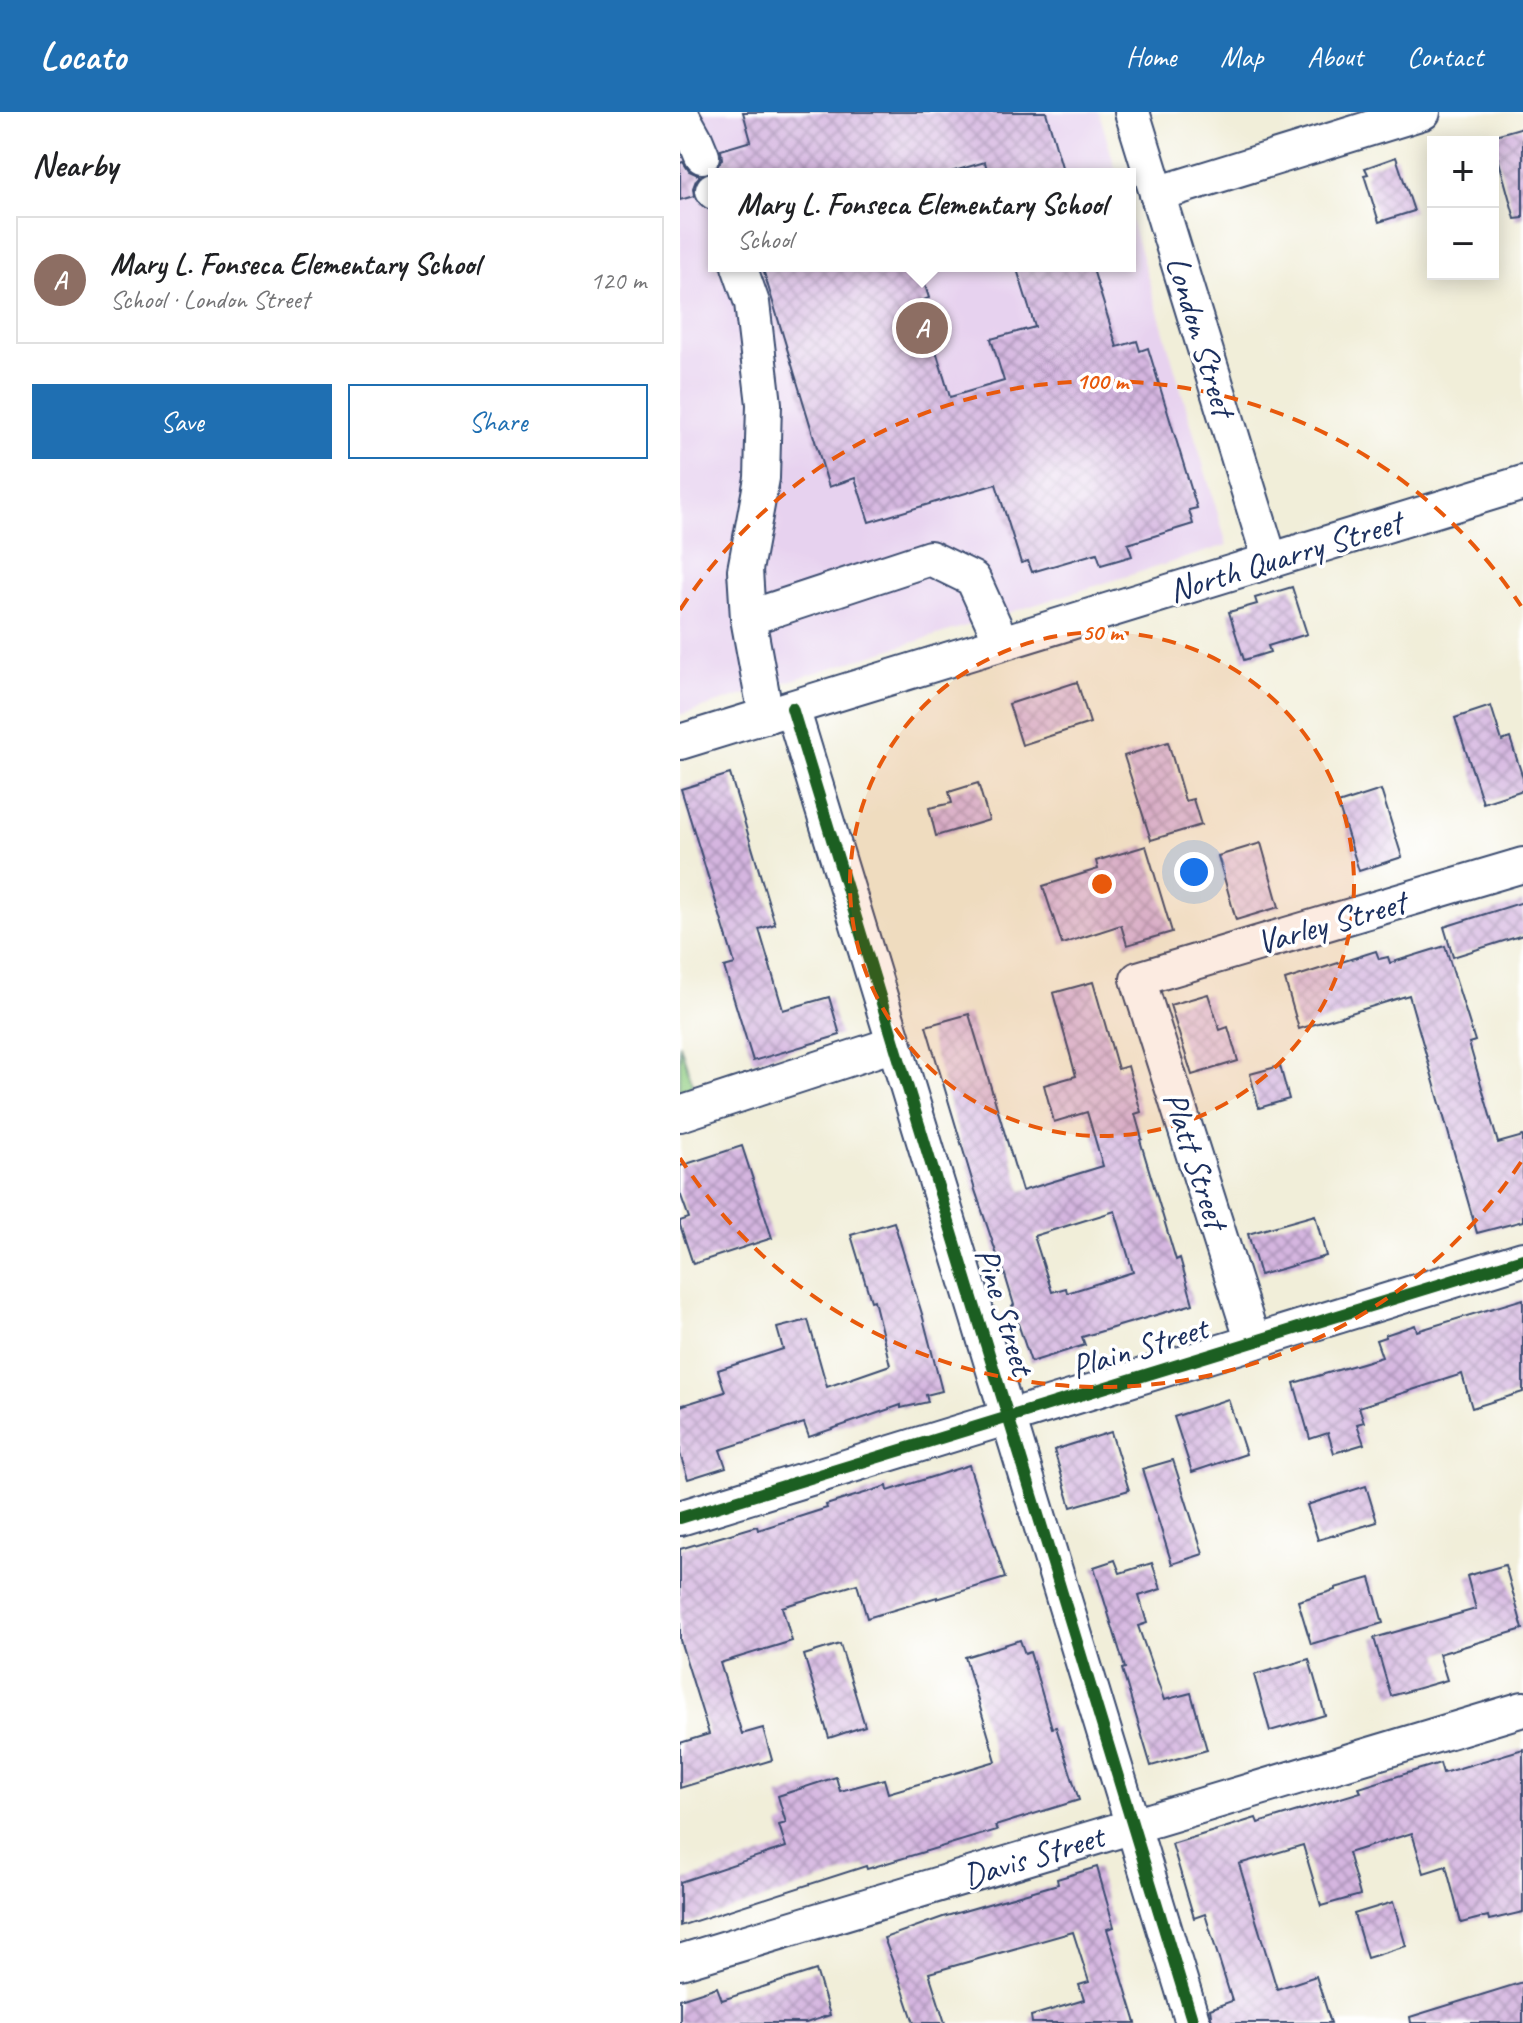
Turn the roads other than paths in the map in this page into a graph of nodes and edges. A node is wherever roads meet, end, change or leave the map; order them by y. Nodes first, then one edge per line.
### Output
1 (680, 112) edge
2 (1132, 112) edge
3 (1423, 112) edge
4 (702, 156) dead end
5 (1157, 194) junction
6 (741, 272) edge
7 (1523, 483) edge
8 (1270, 560) junction
9 (748, 618) junction
10 (1002, 643) junction
11 (779, 712) junction
12 (680, 742) edge
13 (1523, 865) edge
14 (1138, 979) joint
15 (894, 1044) junction
16 (680, 1114) edge
17 (1523, 1259) edge
18 (1253, 1342) junction
19 (1008, 1417) junction
20 (680, 1518) edge
21 (1523, 1709) edge
22 (1133, 1826) junction
23 (680, 1962) edge
24 (1193, 2023) edge

1 - 4 street
2 - 5 street, London Street
3 - 5 street
5 - 8 street, London Street
6 - 9 street, Pine Street
7 - 8 street, North Quarry Street
8 - 10 street, North Quarry Street
9 - 10 street
9 - 11 street, Pine Street
10 - 11 street, North Quarry Street
11 - 12 street, North Quarry Street
11 - 15 street, Pine Street
13 - 14 street, Varley Street
14 - 18 street, Platt Street
15 - 16 street
15 - 19 street, Pine Street
17 - 18 street, Plain Street
18 - 19 street, Plain Street
19 - 20 street, Plain Street
19 - 22 street, Pine Street
21 - 22 street, Davis Street
22 - 23 street, Davis Street
22 - 24 street, Pine Street

